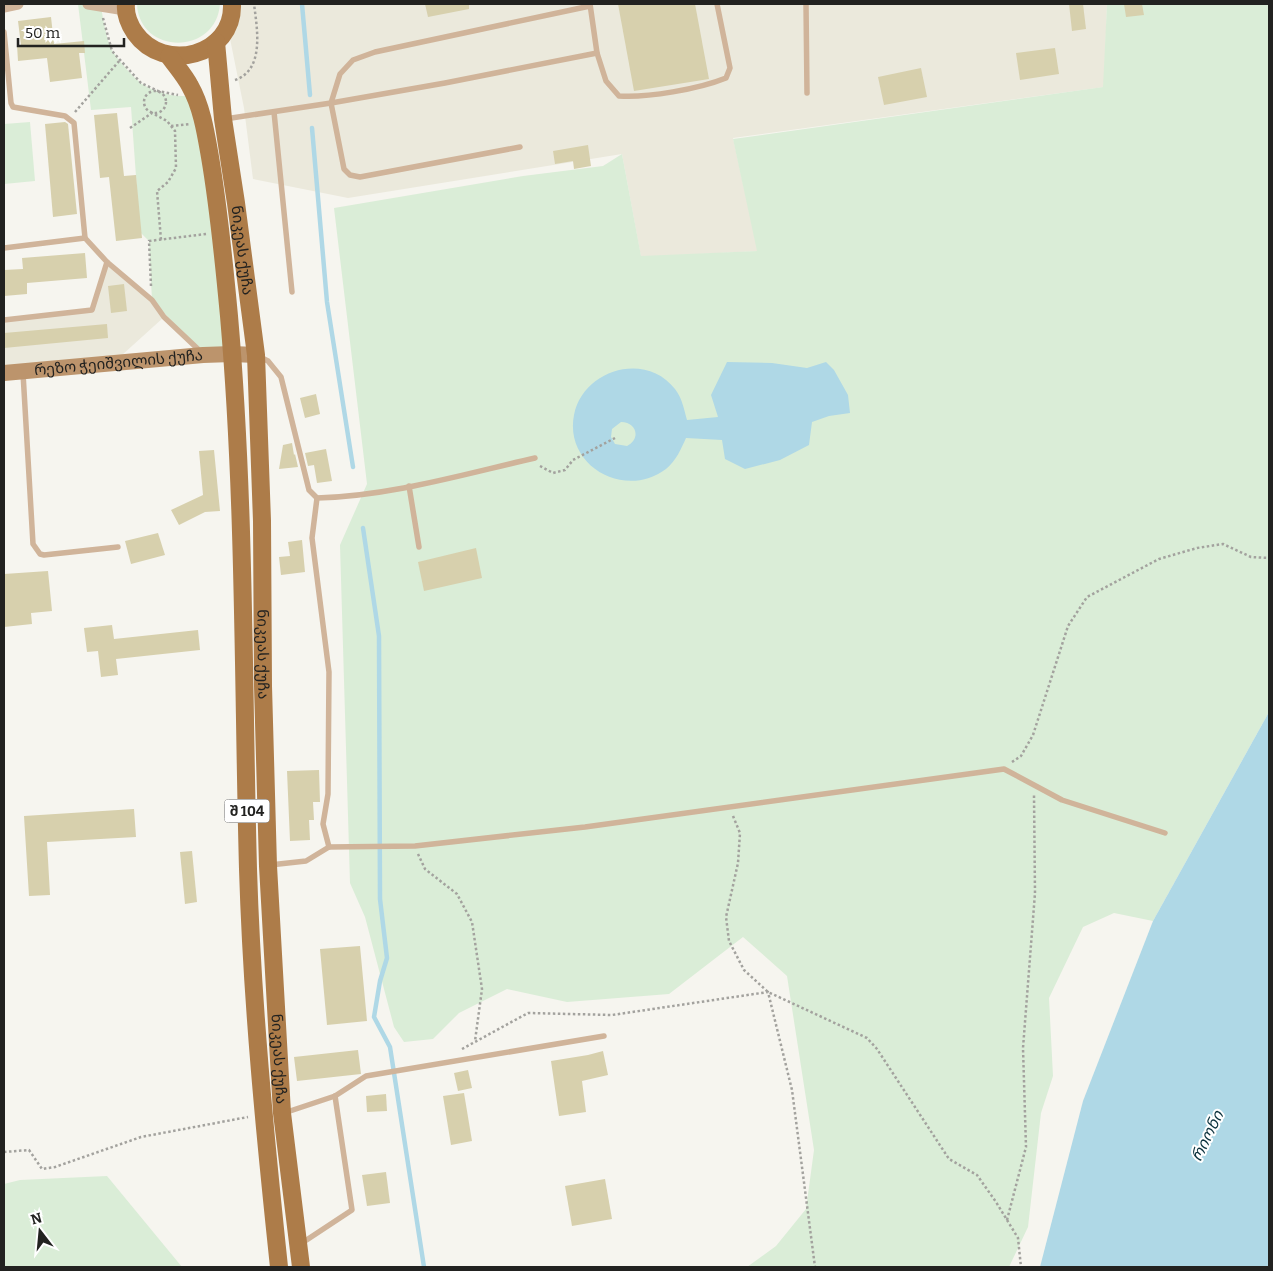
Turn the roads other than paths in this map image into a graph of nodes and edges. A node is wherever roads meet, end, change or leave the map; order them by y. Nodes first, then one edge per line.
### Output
1 (18, 4) edge
2 (88, 4) edge
3 (232, 4) edge
4 (717, 4) edge
5 (806, 4) edge
6 (590, 5) edge
7 (4, 7) edge
8 (125, 7) edge
9 (4, 32) edge
10 (216, 42) junction
11 (598, 53) junction
12 (169, 56) junction
13 (807, 93) dead end
14 (331, 103) junction
15 (274, 112) junction
16 (223, 119) junction
17 (520, 147) dead end
18 (84, 238) junction
19 (4, 248) edge
20 (107, 262) junction
21 (292, 292) dead end
22 (4, 320) edge
23 (203, 354) junction
24 (232, 354) junction
25 (256, 355) junction
26 (23, 371) junction
27 (4, 373) edge
28 (536, 458) road end
29 (409, 486) junction
30 (317, 498) junction
31 (118, 547) dead end
32 (419, 547) dead end
33 (1165, 833) dead end
34 (329, 847) junction
35 (268, 866) junction
36 (604, 1036) dead end
37 (335, 1096) junction
38 (282, 1113) junction
39 (298, 1246) junction
40 (279, 1267) edge
41 (301, 1267) edge

1 - 7 street
2 - 8 street
3 - 10 main road
4 - 11 lane
5 - 13 lane
6 - 11 lane
6 - 14 lane
8 - 12 main road, ნიკეას ქუჩა
9 - 18 lane
10 - 12 main road
10 - 16 main road, ნიკეას ქუჩა
11 - 14 lane
12 - 24 main road, ნიკეას ქუჩა
14 - 15 lane
14 - 17 lane
15 - 16 lane
15 - 21 lane
16 - 25 main road, ნიკეას ქუჩა
18 - 19 lane
18 - 20 lane
20 - 22 lane
20 - 23 lane
23 - 24 main road, რეზო ჭეიშვილის ქუჩა
23 - 26 main road, რეზო ჭეიშვილის ქუჩა
24 - 25 main road, რეზო ჭეიშვილის ქუჩა
24 - 40 main road, ნიკეას ქუჩა / შ 104
25 - 30 lane
25 - 35 main road, ნიკეას ქუჩა / შ 104
26 - 27 main road, რეზო ჭეიშვილის ქუჩა
26 - 31 lane
28 - 29 lane
29 - 30 lane
29 - 32 lane
30 - 34 lane
33 - 34 lane
34 - 35 lane
35 - 38 main road, ნიკეას ქუჩა / შ 104
36 - 37 lane
37 - 38 lane
37 - 39 lane
38 - 39 main road, ნიკეას ქუჩა / შ 104
39 - 41 main road, ნიკეას ქუჩა / შ 104

